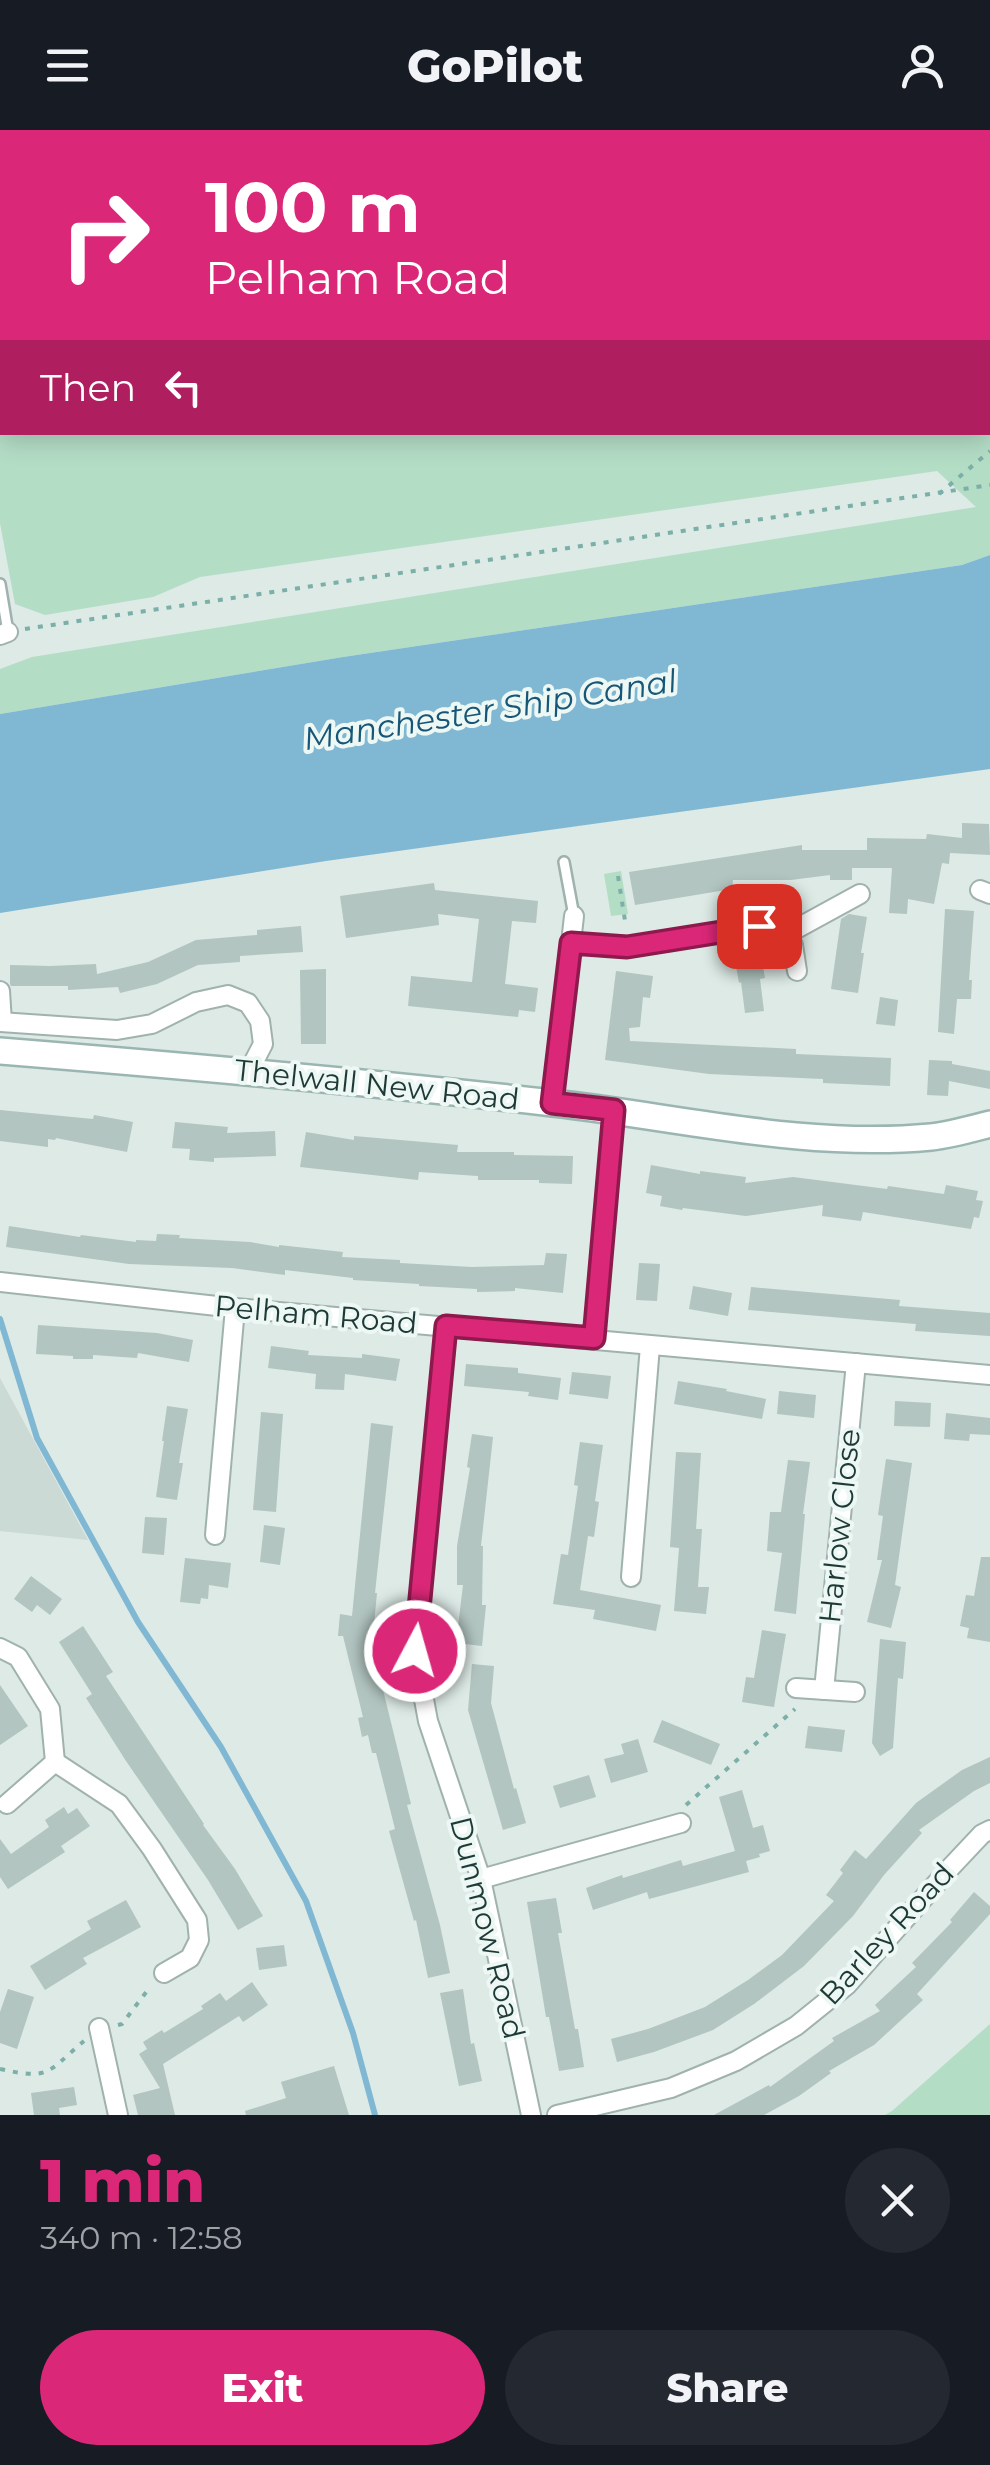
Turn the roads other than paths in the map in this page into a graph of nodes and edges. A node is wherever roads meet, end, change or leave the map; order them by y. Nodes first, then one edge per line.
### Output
1 (0, 584) edge
2 (4, 634) edge
3 (564, 862) dead end
4 (860, 894) dead end
5 (574, 916) joint
6 (784, 935) junction
7 (571, 943) junction
8 (797, 971) dead end
9 (0, 991) edge
10 (1, 1022) edge
11 (0, 1051) edge
12 (248, 1071) junction
13 (552, 1103) junction
14 (614, 1110) junction
15 (990, 1124) edge
16 (3, 1282) edge
17 (236, 1308) junction
18 (446, 1326) junction
19 (594, 1338) junction
20 (650, 1346) junction
21 (856, 1363) junction
22 (990, 1375) edge
23 (215, 1535) dead end
24 (630, 1577) dead end
25 (0, 1648) edge
26 (796, 1688) dead end
27 (824, 1690) junction
28 (855, 1692) dead end
29 (54, 1762) junction
30 (7, 1804) dead end
31 (682, 1822) road end
32 (990, 1830) edge
33 (481, 1879) junction
34 (164, 1973) dead end
35 (100, 2028) dead end
36 (118, 2115) edge
37 (531, 2115) edge
38 (557, 2115) edge

1 - 2 lane
3 - 5 lane
4 - 6 street
5 - 7 street
6 - 7 street
6 - 8 street
7 - 13 street
9 - 10 street
10 - 12 street
11 - 12 main road, Thelwall New Road
12 - 13 main road, Thelwall New Road
13 - 14 main road, Thelwall New Road
14 - 15 main road, Thelwall New Road
14 - 19 street
16 - 17 street, Pelham Road
17 - 18 street, Pelham Road
17 - 23 street
18 - 19 street, Pelham Road
18 - 33 street, Dunmow Road
19 - 20 street, Pelham Road
20 - 21 street, Pelham Road
20 - 24 street
21 - 22 street, Pelham Road
21 - 27 street, Harlow Close
25 - 29 street
26 - 27 street
27 - 28 street
29 - 30 street
29 - 34 street
31 - 33 street
32 - 38 street, Barley Road
33 - 37 street, Dunmow Road
35 - 36 street

